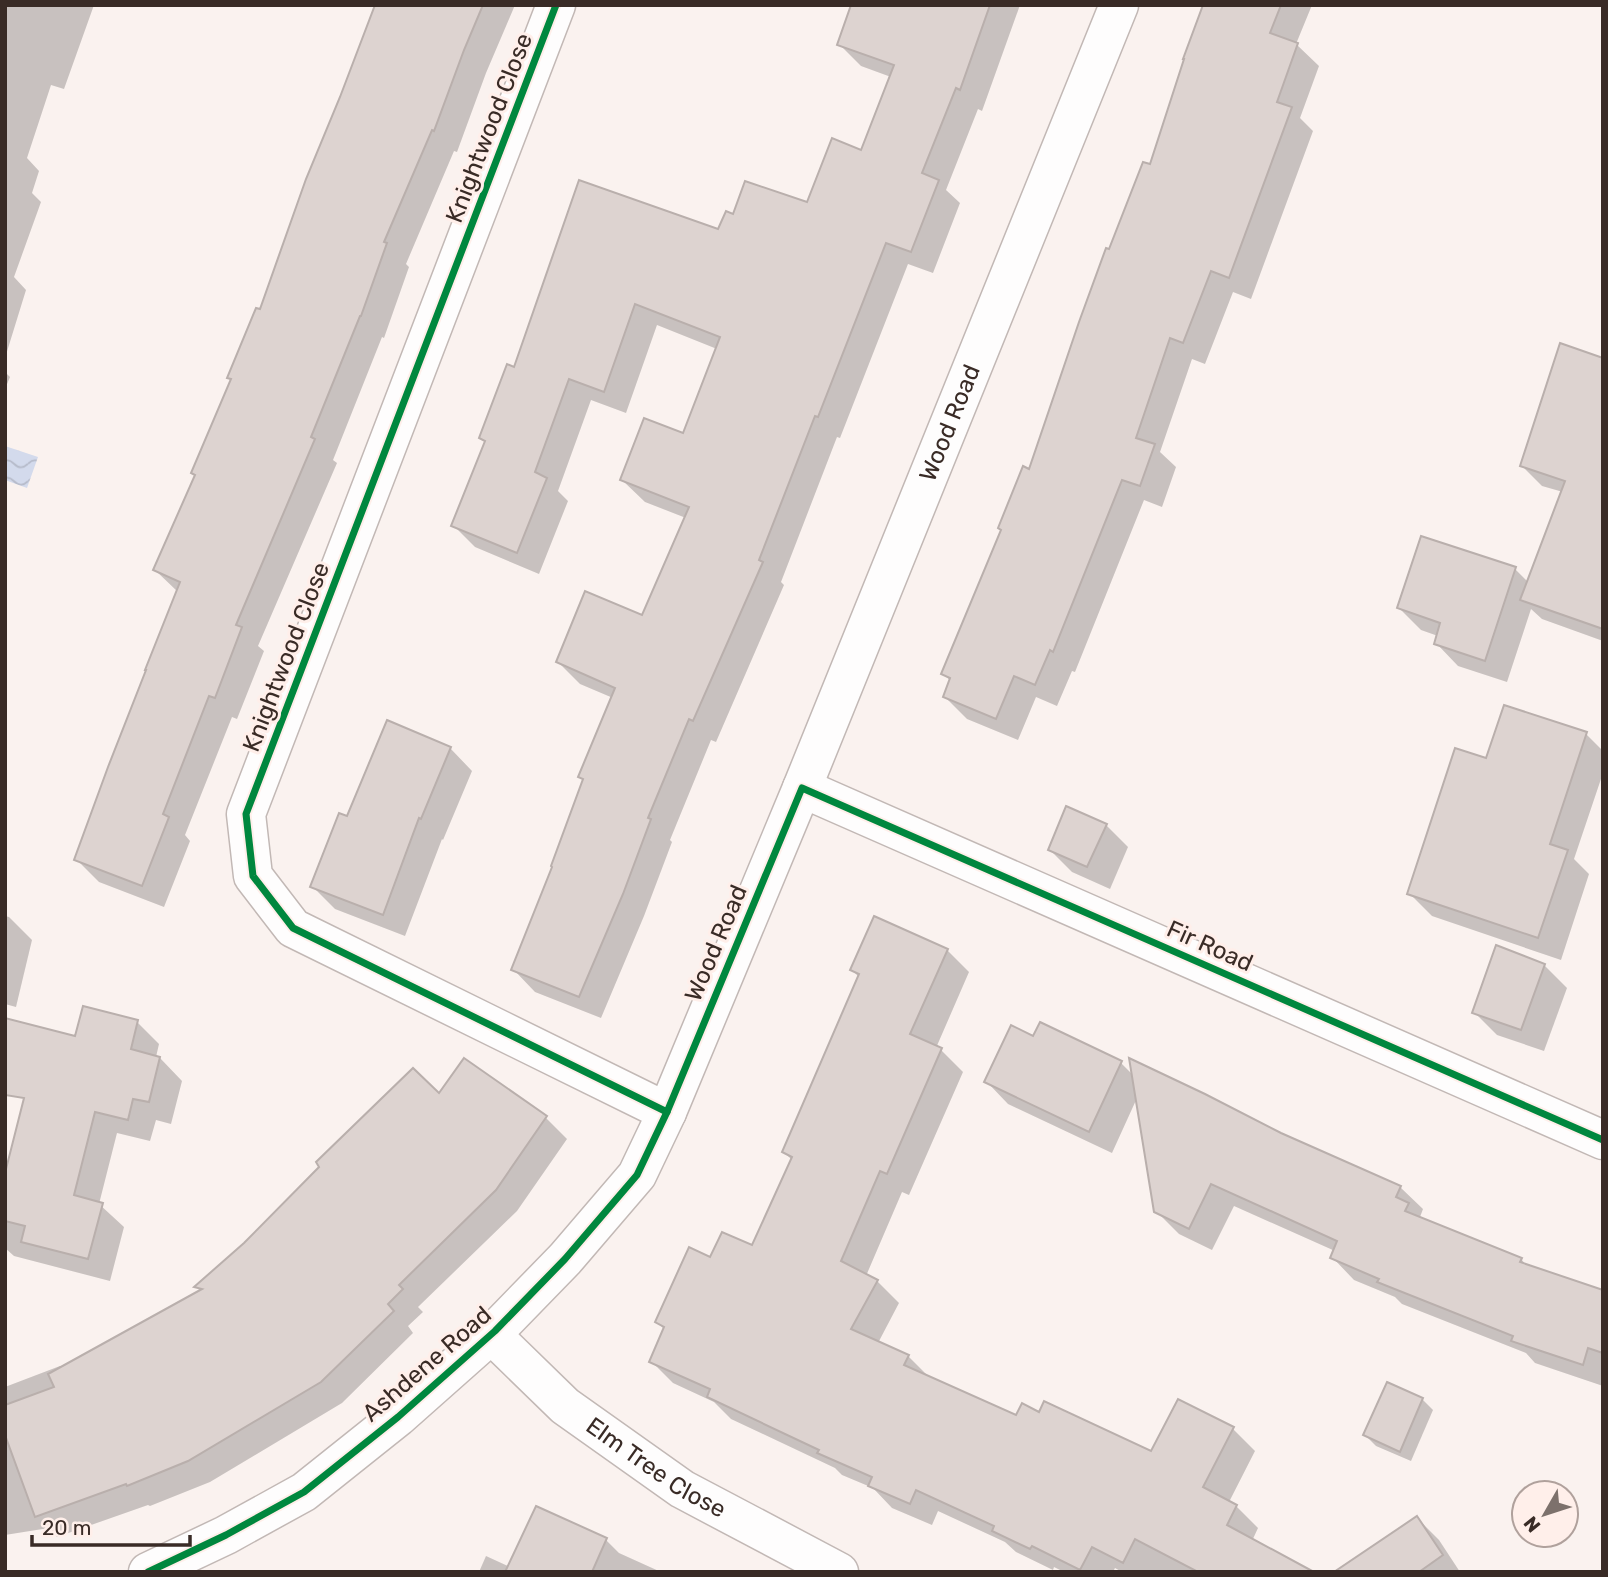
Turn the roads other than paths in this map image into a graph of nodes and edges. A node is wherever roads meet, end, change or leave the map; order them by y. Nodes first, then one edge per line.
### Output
1 (556, 5) edge
2 (1119, 5) edge
3 (802, 788) junction
4 (667, 1112) junction
5 (1600, 1127) edge
6 (492, 1335) junction
7 (148, 1572) edge
8 (839, 1572) edge

1 - 4 street, Knightwood Close
2 - 3 street, Wood Road
3 - 4 street, Wood Road
3 - 5 street, Fir Road
4 - 6 street, Ashdene Road
6 - 7 street, Ashdene Road
6 - 8 street, Elm Tree Close

